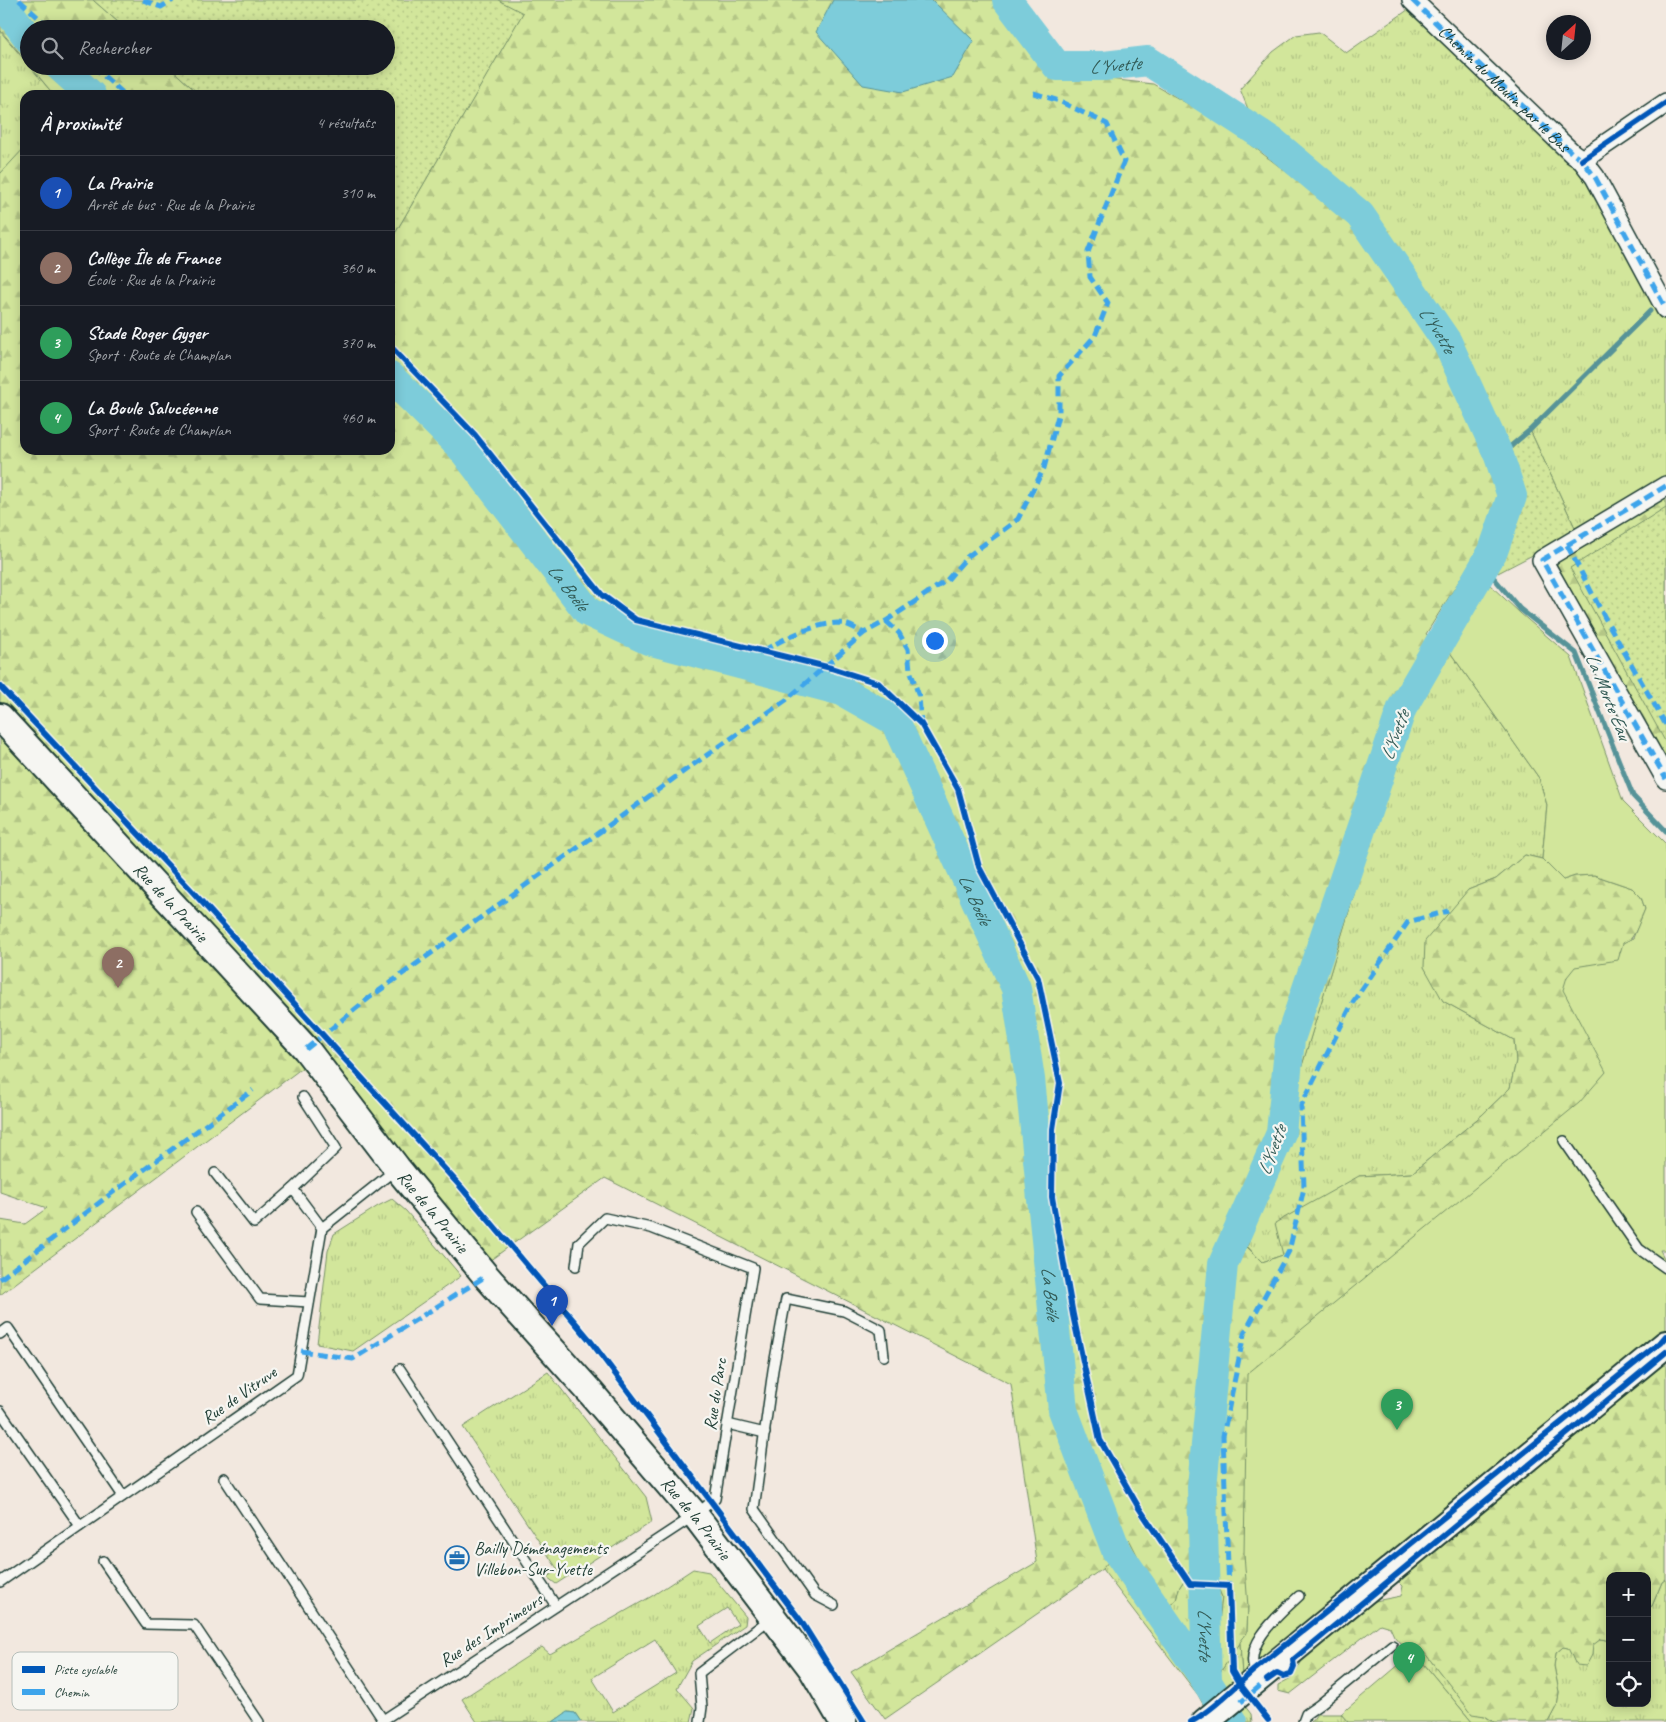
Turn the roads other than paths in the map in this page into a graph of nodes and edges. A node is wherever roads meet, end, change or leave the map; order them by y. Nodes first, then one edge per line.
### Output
1 (1412, 0) edge
2 (1666, 103) edge
3 (1582, 160) junction
4 (1666, 309) edge
5 (1666, 486) edge
6 (0, 717) edge
7 (1666, 779) edge
8 (303, 1097) dead end
9 (1564, 1142) dead end
10 (397, 1168) junction
11 (215, 1173) dead end
12 (293, 1189) junction
13 (196, 1212) dead end
14 (322, 1228) junction
15 (576, 1266) dead end
16 (1666, 1268) edge
17 (310, 1302) junction
18 (0, 1334) edge
19 (1666, 1344) edge
20 (884, 1356) dead end
21 (400, 1369) dead end
22 (0, 1411) edge
23 (727, 1424) junction
24 (764, 1433) junction
25 (224, 1478) dead end
26 (123, 1496) junction
27 (695, 1516) junction
28 (80, 1526) junction
29 (103, 1561) dead end
30 (0, 1582) edge
31 (1299, 1596) dead end
32 (834, 1605) dead end
33 (556, 1606) junction
34 (772, 1617) junction
35 (1392, 1645) dead end
36 (1252, 1684) junction
37 (1206, 1720) edge
38 (381, 1721) edge
39 (259, 1722) edge
40 (700, 1722) edge
41 (844, 1722) edge
42 (1303, 1722) edge

1 - 3 street, Chemin du Moulin par le Bas
2 - 3 street
3 - 4 street, Chemin du Moulin par le Bas
5 - 7 street
6 - 10 street, Rue de la Prairie
8 - 12 lane
9 - 16 lane
10 - 14 lane
10 - 27 street, Rue de la Prairie
11 - 12 lane
12 - 14 lane
13 - 17 lane
14 - 17 lane, Rue de Vitruve
15 - 23 lane, Rue du Parc
17 - 26 lane, Rue de Vitruve
18 - 26 lane
19 - 36 street
20 - 24 lane
21 - 33 lane
22 - 28 lane
23 - 24 lane
23 - 27 lane, Rue du Parc
24 - 32 lane
25 - 38 lane
26 - 28 lane, Rue de Vitruve
27 - 33 lane, Rue des Imprimeurs
27 - 34 street, Rue de la Prairie
28 - 30 lane, Rue de Vitruve
29 - 39 lane
31 - 36 lane
33 - 38 lane, Rue des Imprimeurs
34 - 40 lane
34 - 41 street, Rue de la Prairie
35 - 42 lane
36 - 37 street

